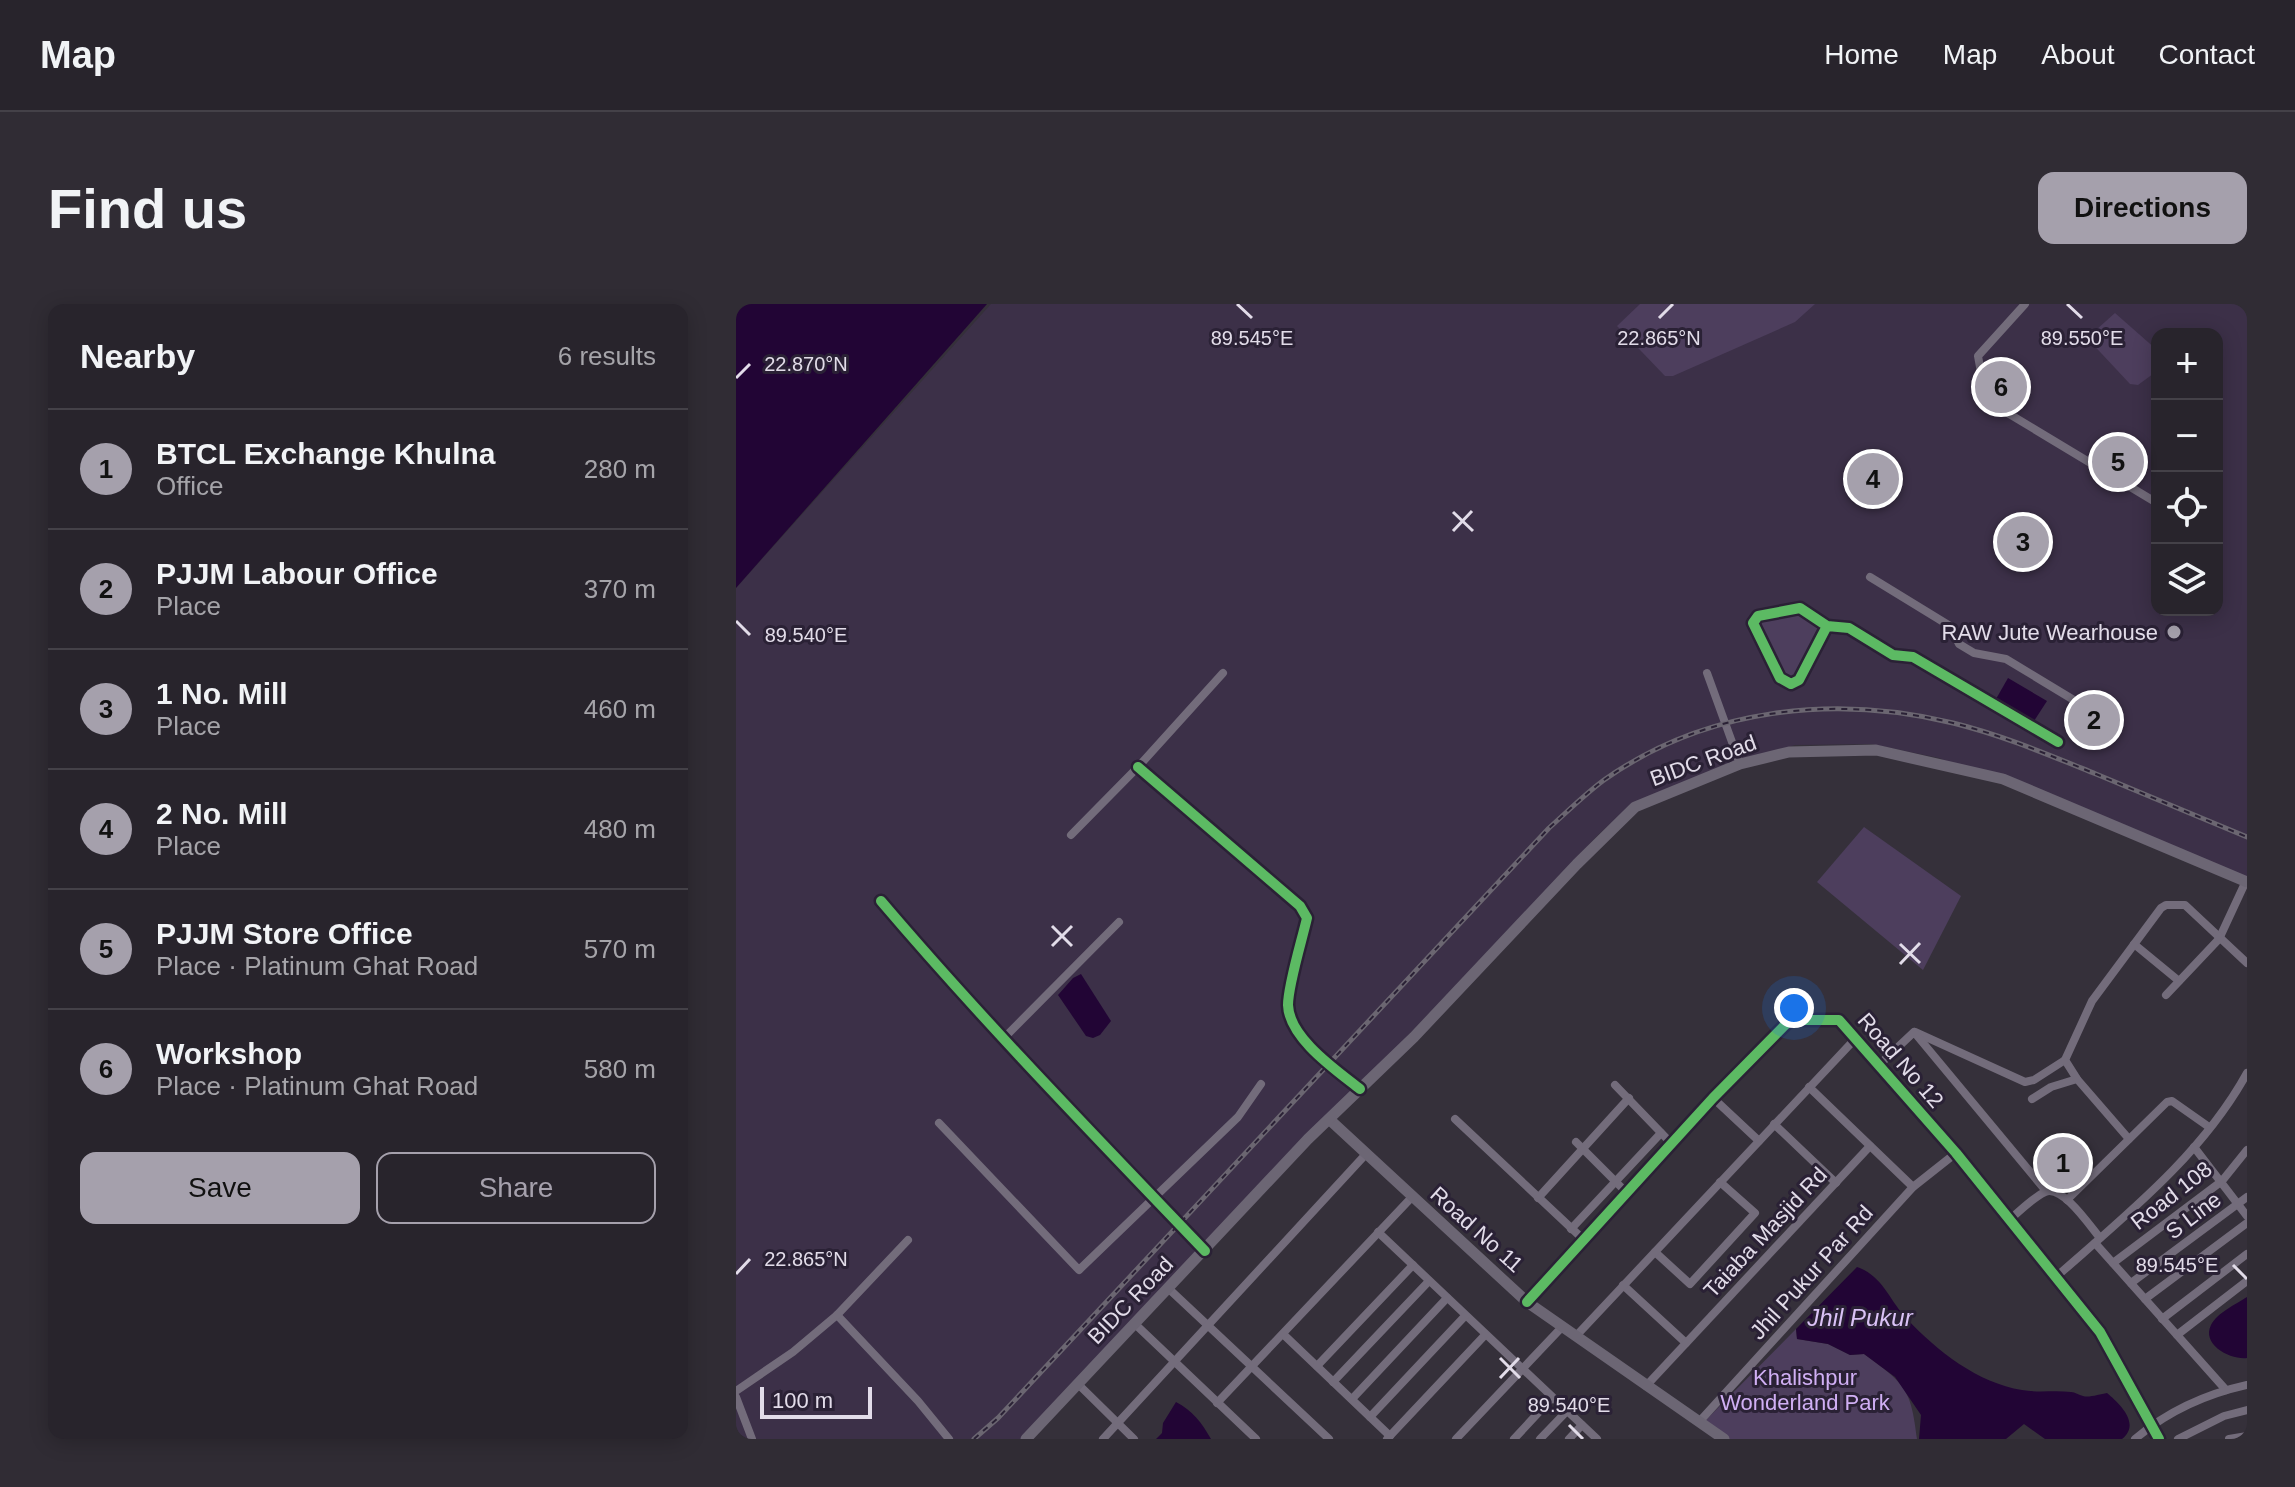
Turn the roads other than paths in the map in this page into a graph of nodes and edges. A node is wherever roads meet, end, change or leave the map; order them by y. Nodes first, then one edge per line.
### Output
1 (2025, 304) edge
2 (2151, 499) edge
3 (1870, 577) dead end
4 (1827, 626) junction
5 (1223, 673) dead end
6 (1707, 673) dead end
7 (2082, 705) dead end
8 (2058, 742) dead end
9 (1740, 764) junction
10 (1138, 767) junction
11 (1071, 835) dead end
12 (2246, 882) edge
13 (881, 901) dead end
14 (1119, 922) dead end
15 (2219, 939) junction
16 (2134, 944) junction
17 (2247, 963) edge
18 (2179, 981) junction
19 (2166, 995) dead end
20 (1914, 1032) junction
21 (1856, 1038) junction
22 (1003, 1039) junction
23 (2065, 1060) junction
24 (1879, 1065) junction
25 (2247, 1073) edge
26 (2077, 1079) junction
27 (1261, 1084) dead end
28 (1615, 1085) dead end
29 (1809, 1087) junction
30 (1360, 1089) junction
31 (1629, 1098) junction
32 (1713, 1098) junction
33 (2032, 1099) dead end
34 (1455, 1119) dead end
35 (1330, 1120) junction
36 (939, 1123) dead end
37 (1774, 1124) junction
38 (2209, 1127) junction
39 (1661, 1133) junction
40 (2129, 1139) junction
41 (1759, 1141) junction
42 (1671, 1143) junction
43 (1579, 1145) junction
44 (1870, 1146) junction
45 (2194, 1147) junction
46 (2247, 1150) edge
47 (1956, 1153) junction
48 (1366, 1154) junction
49 (1615, 1181) junction
50 (2222, 1181) junction
51 (1720, 1182) junction
52 (1836, 1183) junction
53 (1913, 1187) junction
54 (2046, 1191) junction
55 (1627, 1193) junction
56 (1412, 1197) junction
57 (2247, 1197) edge
58 (1152, 1198) junction
59 (1538, 1198) junction
60 (2067, 1200) junction
61 (2238, 1204) junction
62 (2247, 1216) edge
63 (2009, 1220) junction
64 (2247, 1223) edge
65 (1571, 1229) junction
66 (1378, 1232) junction
67 (908, 1240) dead end
68 (1584, 1240) junction
69 (2098, 1240) junction
70 (1205, 1251) junction
71 (1655, 1252) junction
72 (2247, 1254) edge
73 (2113, 1263) junction
74 (1413, 1265) junction
75 (2056, 1277) junction
76 (1429, 1281) junction
77 (2247, 1281) edge
78 (2131, 1283) junction
79 (1623, 1285) junction
80 (1171, 1291) junction
81 (1447, 1298) junction
82 (2145, 1299) junction
83 (1527, 1302) junction
84 (837, 1315) junction
85 (1465, 1316) junction
86 (2162, 1319) junction
87 (1137, 1326) junction
88 (1207, 1326) junction
89 (1563, 1326) junction
90 (1283, 1334) junction
91 (1485, 1335) junction
92 (2177, 1335) junction
93 (1576, 1336) junction
94 (1686, 1343) junction
95 (1173, 1362) junction
96 (1252, 1366) junction
97 (1317, 1366) junction
98 (1523, 1371) junction
99 (1333, 1382) junction
100 (2247, 1385) edge
101 (1646, 1386) junction
102 (1081, 1387) junction
103 (2226, 1390) junction
104 (736, 1391) edge
105 (736, 1397) edge
106 (1552, 1398) junction
107 (1352, 1399) junction
108 (1217, 1403) junction
109 (2247, 1410) edge
110 (1567, 1411) junction
111 (1370, 1417) junction
112 (1699, 1422) junction
113 (1119, 1424) junction
114 (1582, 1425) junction
115 (2152, 1425) junction
116 (1707, 1434) edge
117 (2247, 1436) edge
118 (1253, 1438) edge
119 (1389, 1438) edge
120 (752, 1439) edge
121 (949, 1439) edge
122 (1026, 1439) edge
123 (1036, 1439) edge
124 (1103, 1439) edge
125 (1134, 1439) edge
126 (1329, 1439) edge
127 (1456, 1439) edge
128 (1514, 1439) edge
129 (1540, 1439) edge
130 (1569, 1439) edge
131 (1597, 1439) edge
132 (1724, 1439) edge
133 (2135, 1439) edge
134 (2159, 1439) edge
135 (2178, 1439) edge
136 (2229, 1439) edge

1 - 2 street
3 - 7 street
4 - 4 street
4 - 8 street
5 - 10 street
6 - 9 street
9 - 12 main road, BIDC Road
9 - 30 main road, BIDC Road
10 - 11 street
10 - 30 street
12 - 15 street
13 - 22 street
14 - 22 street
15 - 16 street
15 - 17 street
15 - 18 street
16 - 18 street
16 - 23 street
18 - 19 street
20 - 23 street
20 - 24 street
20 - 54 street
21 - 24 street, Road No 12
21 - 29 street
21 - 32 street, Road No 12
22 - 58 street
23 - 26 street
24 - 47 street, Road No 12
25 - 38 street
26 - 33 street
26 - 40 street
27 - 58 street
28 - 31 street
29 - 37 street
29 - 44 street
30 - 35 main road, BIDC Road
31 - 39 street
31 - 43 street
32 - 41 street
32 - 42 street, Road No 12
34 - 59 street
35 - 48 main road, Road No 11
35 - 70 main road, BIDC Road
35 - 80 main road, BIDC Road
36 - 58 street
37 - 41 street
37 - 52 street
38 - 40 street
38 - 45 street
39 - 42 street
39 - 49 street
40 - 60 street
41 - 51 street
42 - 55 street, Road No 12
43 - 49 street
43 - 59 street
44 - 52 street, Taiaba Masjid Rd
44 - 53 street
45 - 50 street
45 - 69 street
46 - 50 street, Road 108
47 - 53 street, Jhil Pukur Par Rd
47 - 63 street, Road No 12
48 - 56 main road, Road No 11
48 - 88 street
49 - 55 street
49 - 65 street
50 - 61 street
50 - 73 street, Road 108
51 - 71 street
51 - 71 street
52 - 94 street, Taiaba Masjid Rd
53 - 112 street, Jhil Pukur Par Rd
54 - 60 street
54 - 63 street
55 - 68 street, Road No 12
56 - 66 street
56 - 83 main road, Road No 11
57 - 61 street, S Line
58 - 70 street
59 - 65 street
60 - 69 street
61 - 62 street
61 - 78 street, S Line
63 - 75 street, Road No 12
64 - 82 street
65 - 68 street
66 - 74 street
66 - 90 street
67 - 84 street
68 - 83 street, Road No 12
69 - 73 street
69 - 75 street
70 - 80 main road, BIDC Road
71 - 79 street
72 - 86 street
73 - 78 street
74 - 76 street
74 - 97 street
75 - 115 street, Road No 12
76 - 81 street
76 - 99 street
77 - 92 street
78 - 82 street
79 - 93 street
79 - 94 street
80 - 87 main road, BIDC Road
80 - 88 street
81 - 85 street
81 - 107 street
82 - 86 street
83 - 89 main road, Road No 11
84 - 104 street
84 - 121 street
85 - 91 street
85 - 111 street
86 - 92 street
87 - 95 street
87 - 102 main road, BIDC Road
88 - 95 street
88 - 96 street
89 - 93 main road, Road No 11
89 - 98 street
90 - 96 street
90 - 97 street
91 - 98 street
91 - 119 street
92 - 103 street
93 - 101 main road, Road No 11
94 - 101 street, Taiaba Masjid Rd
95 - 108 street
95 - 113 street
96 - 108 street
96 - 126 street
97 - 99 street
98 - 106 street
98 - 127 street
99 - 107 street
100 - 103 street
101 - 112 main road, Road No 11
102 - 113 street
102 - 122 main road, BIDC Road
102 - 123 main road, BIDC Road
103 - 115 street
105 - 120 street
106 - 110 street
106 - 128 street
107 - 111 street
108 - 118 street
109 - 135 street
110 - 114 street
110 - 129 street
111 - 119 street
112 - 116 main road, Road No 11
113 - 124 street
113 - 125 street
114 - 130 street
114 - 131 street
115 - 133 street
115 - 134 street, Road No 12
116 - 132 main road, Road No 11
117 - 136 street

